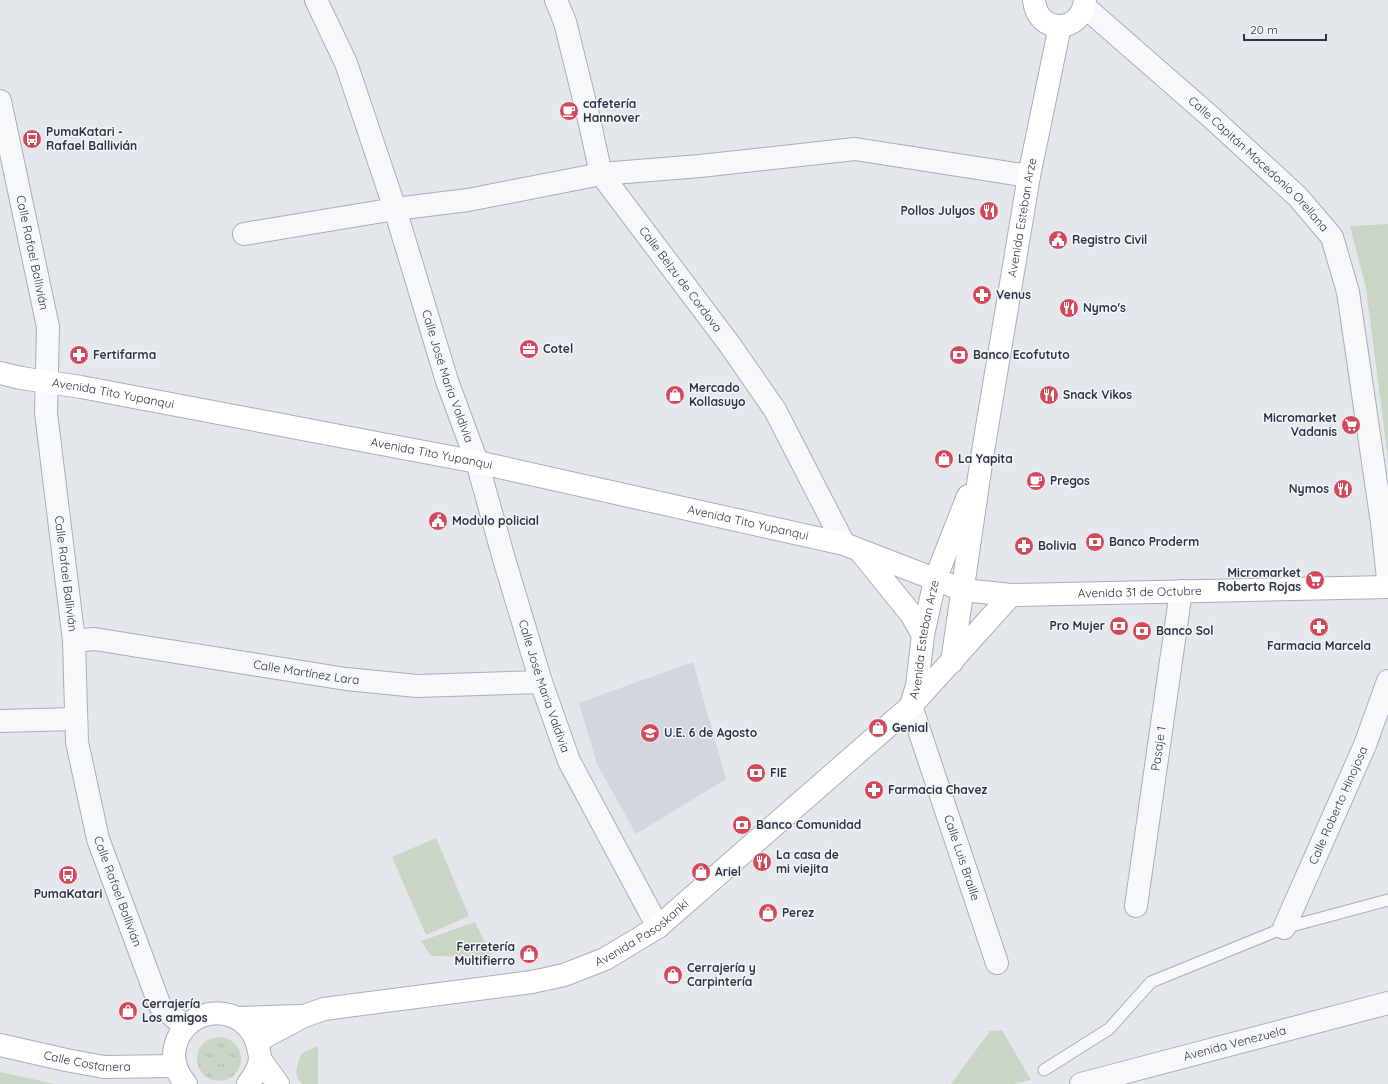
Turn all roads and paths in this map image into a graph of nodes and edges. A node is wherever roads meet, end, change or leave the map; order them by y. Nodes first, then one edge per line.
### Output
1 (316, 0) edge
2 (556, 0) edge
3 (1034, 0) edge
4 (1085, 3) edge
5 (1060, 26) junction
6 (0, 100) edge
7 (601, 174) junction
8 (1029, 176) junction
9 (395, 209) junction
10 (244, 234) dead end
11 (0, 373) edge
12 (48, 382) junction
13 (982, 457) junction
14 (477, 462) junction
15 (852, 547) junction
16 (1388, 579) edge
17 (935, 580) junction
18 (1388, 587) edge
19 (962, 590) junction
20 (1181, 591) junction
21 (1011, 595) junction
22 (923, 635) junction
23 (74, 641) junction
24 (952, 662) junction
25 (1388, 681) edge
26 (541, 682) junction
27 (911, 706) junction
28 (76, 719) junction
29 (0, 721) edge
30 (1388, 900) edge
31 (1136, 906) dead end
32 (658, 927) junction
33 (1284, 928) junction
34 (997, 963) dead end
35 (1388, 1003) edge
36 (304, 1016) junction
37 (237, 1018) junction
38 (185, 1026) junction
39 (0, 1045) edge
40 (258, 1050) junction
41 (1044, 1070) dead end
42 (180, 1075) edge
43 (248, 1084) edge
44 (278, 1084) edge
45 (1081, 1084) edge

1 - 9 street, Calle José Maria Valdivia
2 - 7 street, Calle Belzu de Cordova
3 - 5 main road
4 - 5 main road
4 - 16 street, Calle Capitán Macedonio Orellana
5 - 8 main road, Avenida Esteban Arze
6 - 12 street, Calle Rafael Ballivián
7 - 8 street
7 - 9 street
7 - 15 street, Calle Belzu de Cordova
8 - 13 main road, Avenida Esteban Arze
9 - 10 street
9 - 14 street, Calle José Maria Valdivia
11 - 12 main road, Avenida Tito Yupanqui
12 - 14 main road, Avenida Tito Yupanqui
12 - 23 street, Calle Rafael Ballivián
13 - 17 main road, Avenida Esteban Arze
13 - 19 main road, Avenida Esteban Arze
14 - 15 main road, Avenida Tito Yupanqui
14 - 26 street, Calle José Maria Valdivia
15 - 17 main road, Avenida Tito Yupanqui
15 - 22 main road
17 - 19 main road, Avenida Tito Yupanqui
17 - 22 main road, Avenida Esteban Arze
18 - 20 main road, Avenida 31 de Octubre
19 - 21 main road, Avenida 31 de Octubre
19 - 24 main road, Avenida Esteban Arze
20 - 21 main road, Avenida 31 de Octubre
20 - 31 street, Pasaje 1
21 - 24 main road
22 - 27 main road, Avenida Esteban Arze
23 - 26 street, Calle Martínez Lara
23 - 28 street, Calle Rafael Ballivián
24 - 27 main road, Avenida Esteban Arze
25 - 33 street, Calle Roberto Hinojosa
26 - 32 street, Calle José Maria Valdivia
27 - 32 main road, Avenida Pasoskanki
27 - 34 street, Calle Luis Braille
28 - 29 street
28 - 38 street, Calle Rafael Ballivián
30 - 33 lane
32 - 36 main road, Avenida Pasoskanki
33 - 41 lane
35 - 45 street, Avenida Venezuela
36 - 37 main road, Avenida Pasoskanki
36 - 40 main road, Avenida Pasoskanki
37 - 38 main road
37 - 40 main road
38 - 42 main road
39 - 42 main road, Calle Costanera
40 - 43 main road
40 - 44 main road

